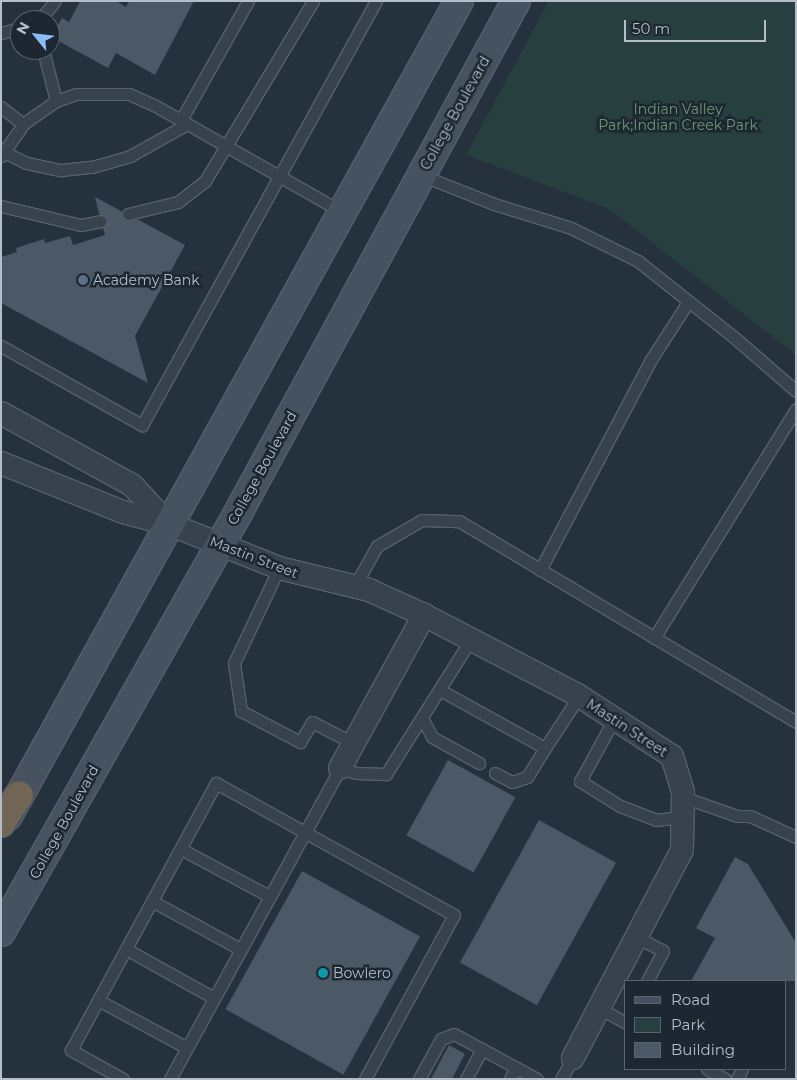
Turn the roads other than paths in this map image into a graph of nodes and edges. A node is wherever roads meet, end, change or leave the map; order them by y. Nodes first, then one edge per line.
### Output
1 (248, 1) edge
2 (313, 1) edge
3 (376, 1) edge
4 (459, 1) edge
5 (516, 1) edge
6 (46, 60) edge
7 (56, 101) junction
8 (1, 107) edge
9 (184, 122) junction
10 (23, 124) junction
11 (228, 147) junction
12 (2, 154) edge
13 (421, 175) junction
14 (279, 177) junction
15 (1, 206) edge
16 (342, 212) junction
17 (128, 214) dead end
18 (101, 221) dead end
19 (688, 302) junction
20 (1, 346) edge
21 (796, 391) edge
22 (796, 409) edge
23 (1, 413) edge
24 (1, 463) edge
25 (169, 524) junction
26 (220, 544) junction
27 (279, 568) junction
28 (540, 570) junction
29 (354, 587) junction
30 (424, 615) junction
31 (654, 638) junction
32 (471, 639) junction
33 (440, 690) junction
34 (579, 696) junction
35 (422, 718) junction
36 (614, 719) junction
37 (796, 722) edge
38 (353, 743) junction
39 (545, 748) junction
40 (479, 764) dead end
41 (340, 768) junction
42 (495, 773) dead end
43 (19, 795) junction
44 (683, 807) junction
45 (1, 823) edge
46 (1, 830) edge
47 (305, 831) junction
48 (796, 837) edge
49 (181, 849) junction
50 (269, 896) junction
51 (152, 902) junction
52 (1, 932) edge
53 (636, 937) junction
54 (126, 949) junction
55 (240, 950) junction
56 (648, 980) edge
57 (214, 998) junction
58 (98, 1000) junction
59 (599, 1008) junction
60 (624, 1021) edge
61 (187, 1048) junction
62 (482, 1049) junction
63 (572, 1058) joint
64 (516, 1067) junction
65 (709, 1070) edge
66 (123, 1079) edge
67 (170, 1079) edge
68 (365, 1079) edge
69 (419, 1079) edge
70 (466, 1079) edge
71 (510, 1079) edge
72 (537, 1079) edge
73 (561, 1079) edge
74 (725, 1079) edge

1 - 9 lane
2 - 11 lane
3 - 14 lane
4 - 16 main road
5 - 13 main road, College Boulevard
6 - 7 lane
7 - 9 lane
7 - 10 lane
8 - 10 lane
9 - 11 lane
9 - 12 lane
10 - 12 lane
11 - 14 lane
11 - 17 lane
13 - 19 lane
13 - 26 main road, College Boulevard
14 - 16 lane
14 - 20 lane
15 - 18 lane
16 - 25 main road
19 - 21 lane
19 - 28 lane
22 - 31 lane
23 - 25 street, Mastin Street
24 - 25 street, Mastin Street
25 - 26 street, Mastin Street
25 - 43 main road
26 - 27 street, Mastin Street
26 - 52 main road, College Boulevard
27 - 29 street, Mastin Street
27 - 38 lane
28 - 29 lane
28 - 31 lane
29 - 30 street, Mastin Street
30 - 32 street, Mastin Street
30 - 38 street
31 - 37 lane
32 - 33 lane
32 - 34 street, Mastin Street
33 - 35 lane
33 - 39 lane
34 - 36 street, Mastin Street
34 - 39 lane
35 - 40 lane
35 - 41 lane
36 - 44 street, Mastin Street
36 - 44 lane
38 - 41 street
39 - 42 lane
41 - 47 lane
43 - 45 highway
43 - 46 main road
44 - 48 lane
44 - 53 street, Mastin Street
47 - 49 lane
47 - 50 lane
47 - 68 lane
49 - 50 lane
49 - 51 lane
50 - 55 lane
51 - 54 lane
51 - 55 lane
53 - 56 lane
53 - 59 street, Mastin Street
54 - 57 lane
54 - 58 lane
55 - 57 lane
57 - 61 lane
58 - 61 lane
58 - 66 lane
59 - 60 lane
59 - 63 street, Mastin Street
61 - 67 lane
62 - 64 lane
62 - 69 lane
62 - 70 lane
63 - 73 lane
64 - 71 lane
64 - 72 lane
65 - 74 lane

